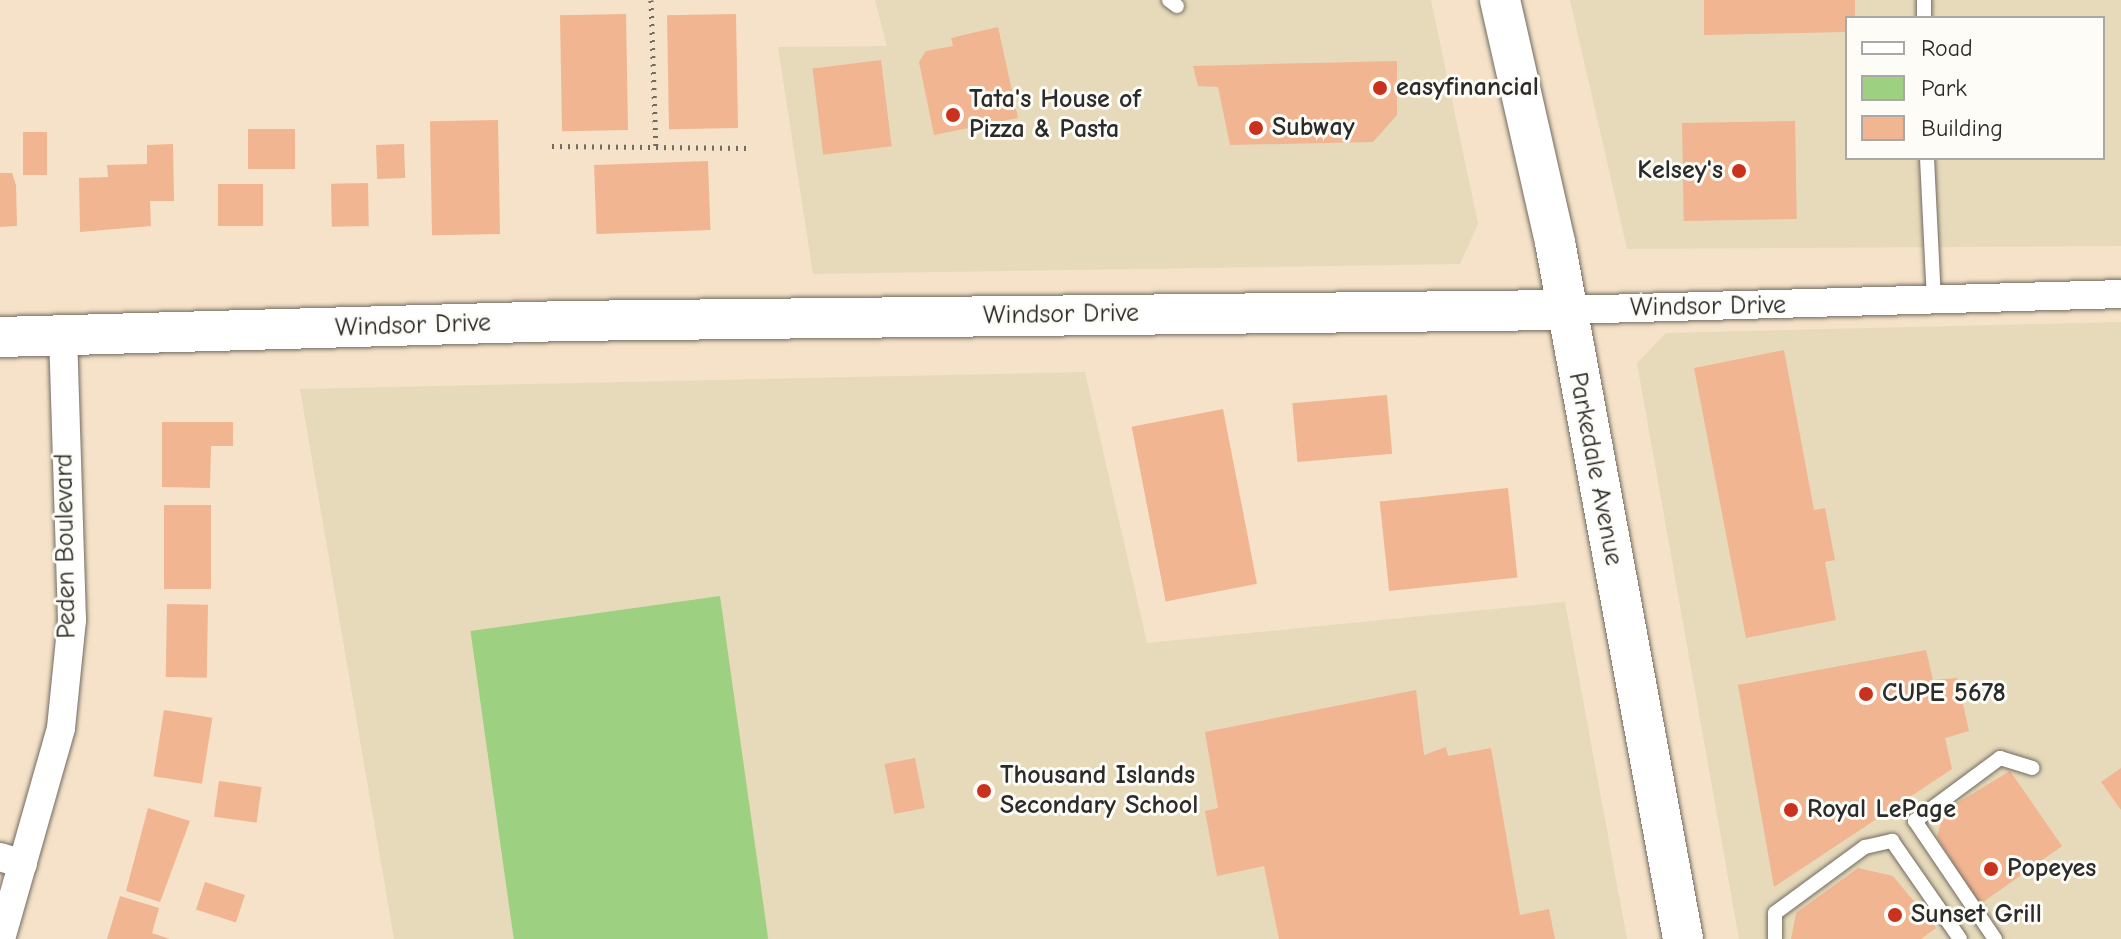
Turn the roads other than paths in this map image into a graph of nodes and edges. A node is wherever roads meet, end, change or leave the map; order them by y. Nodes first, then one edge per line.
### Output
1 (1500, 0) edge
2 (1927, 160) edge
3 (2121, 294) edge
4 (1934, 301) junction
5 (1567, 310) junction
6 (63, 335) junction
7 (0, 337) edge
8 (2032, 768) dead end
9 (12, 860) edge
10 (1, 939) edge
11 (1683, 939) edge
12 (1775, 939) edge
13 (1960, 939) edge
14 (1995, 939) edge

1 - 5 street, Parkedale Avenue
2 - 4 lane
3 - 4 street, Windsor Drive
4 - 5 street, Windsor Drive
5 - 6 street, Windsor Drive
5 - 11 street, Parkedale Avenue
6 - 7 street, Windsor Drive
6 - 9 street, Peden Boulevard
8 - 14 lane
9 - 10 street, Peden Boulevard
12 - 13 lane

